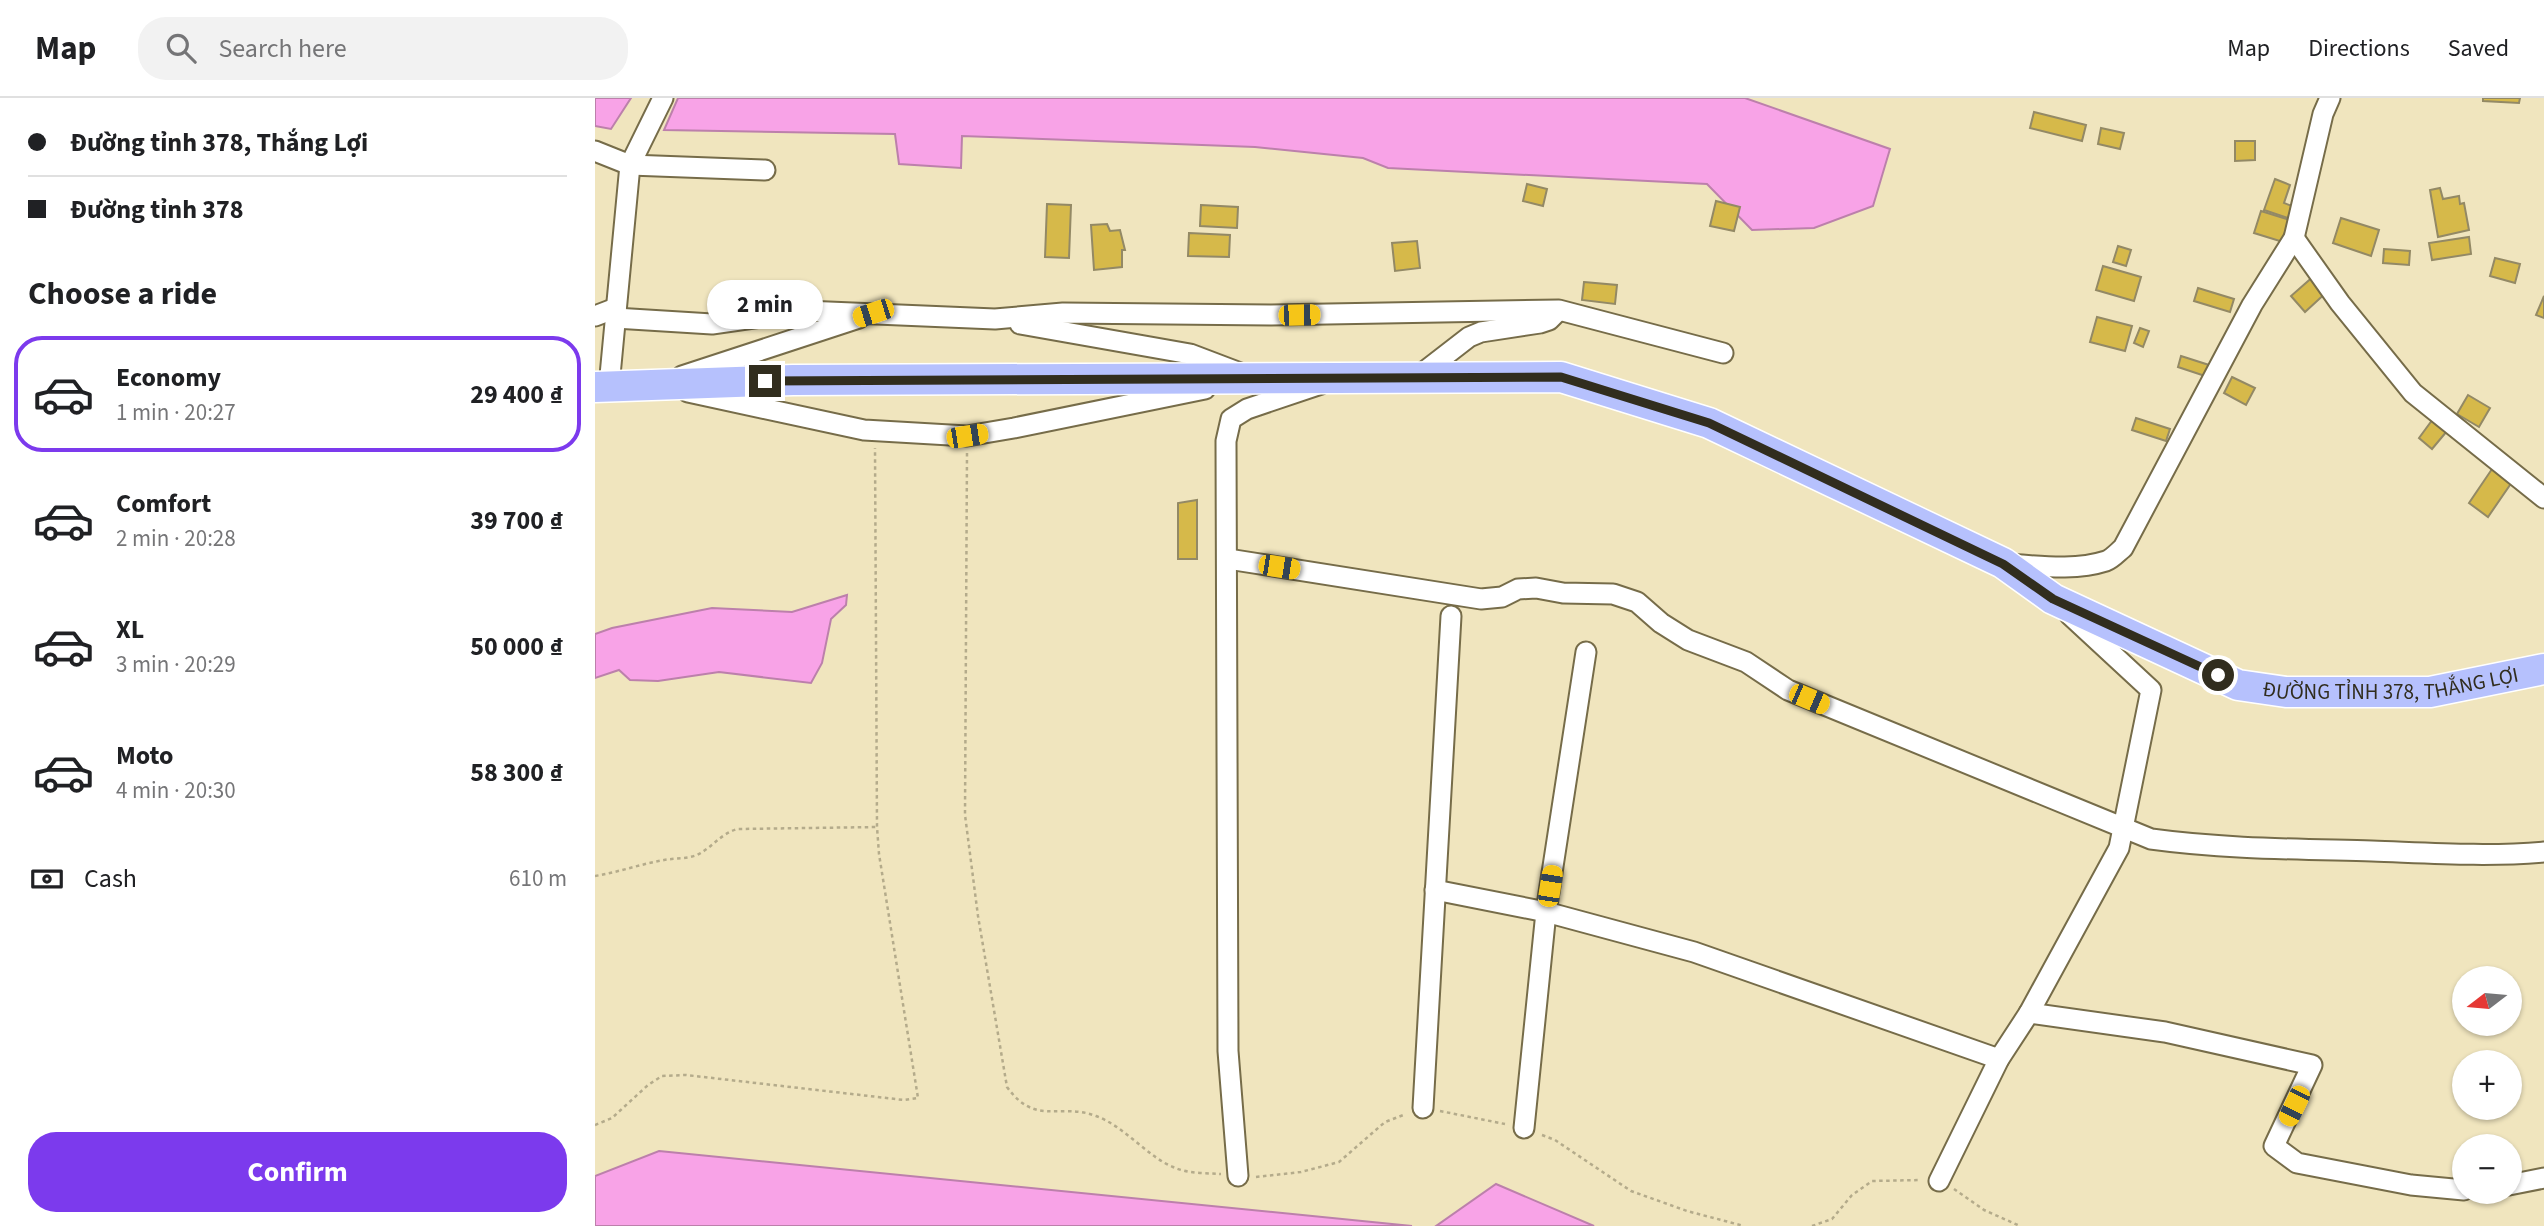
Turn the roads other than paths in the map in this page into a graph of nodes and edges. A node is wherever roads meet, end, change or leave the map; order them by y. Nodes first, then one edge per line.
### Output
1 (663, 98) edge
2 (2330, 98) edge
3 (595, 151) edge
4 (630, 165) junction
5 (765, 170) dead end
6 (2294, 238) junction
7 (1559, 310) junction
8 (616, 313) junction
9 (873, 313) junction
10 (595, 316) edge
11 (995, 319) junction
12 (1723, 353) dead end
13 (1255, 378) junction
14 (1338, 378) junction
15 (1416, 378) junction
16 (656, 384) junction
17 (602, 387) edge
18 (2544, 498) edge
19 (1228, 559) junction
20 (2003, 564) junction
21 (2053, 599) junction
22 (1451, 616) dead end
23 (1586, 652) dead end
24 (2544, 669) edge
25 (2123, 827) junction
26 (2544, 852) edge
27 (1435, 890) junction
28 (1546, 912) junction
29 (2029, 1013) junction
30 (1999, 1059) junction
31 (1423, 1108) road end
32 (1524, 1128) road end
33 (1238, 1176) road end
34 (2544, 1178) edge
35 (1939, 1181) road end
36 (2522, 1182) edge
37 (2452, 1189) edge

1 - 4 street
2 - 6 street
3 - 4 street
4 - 5 street
4 - 8 street
6 - 18 street
6 - 20 street
7 - 11 street
7 - 12 street
7 - 15 street
8 - 9 street
8 - 10 street
8 - 17 street
9 - 11 street
9 - 16 street
11 - 13 street
13 - 14 main road, ĐƯỜNG TỈNH 378, THẮNG LỢI
13 - 16 main road, ĐƯỜNG TỈNH 378, THẮNG LỢI
13 - 16 street
14 - 15 main road, ĐƯỜNG TỈNH 378, THẮNG LỢI
14 - 19 street
15 - 20 main road, ĐƯỜNG TỈNH 378, THẮNG LỢI
16 - 17 main road, ĐƯỜNG TỈNH 378, THẮNG LỢI
19 - 25 street
19 - 33 street
20 - 21 main road, ĐƯỜNG TỈNH 378, THẮNG LỢI
21 - 24 main road, ĐƯỜNG TỈNH 378, THẮNG LỢI
21 - 25 street
22 - 27 street
23 - 28 street
25 - 26 street
25 - 29 street
27 - 28 street
27 - 31 street
28 - 30 street
28 - 32 street
29 - 30 street
29 - 37 street
30 - 35 street
34 - 36 street

